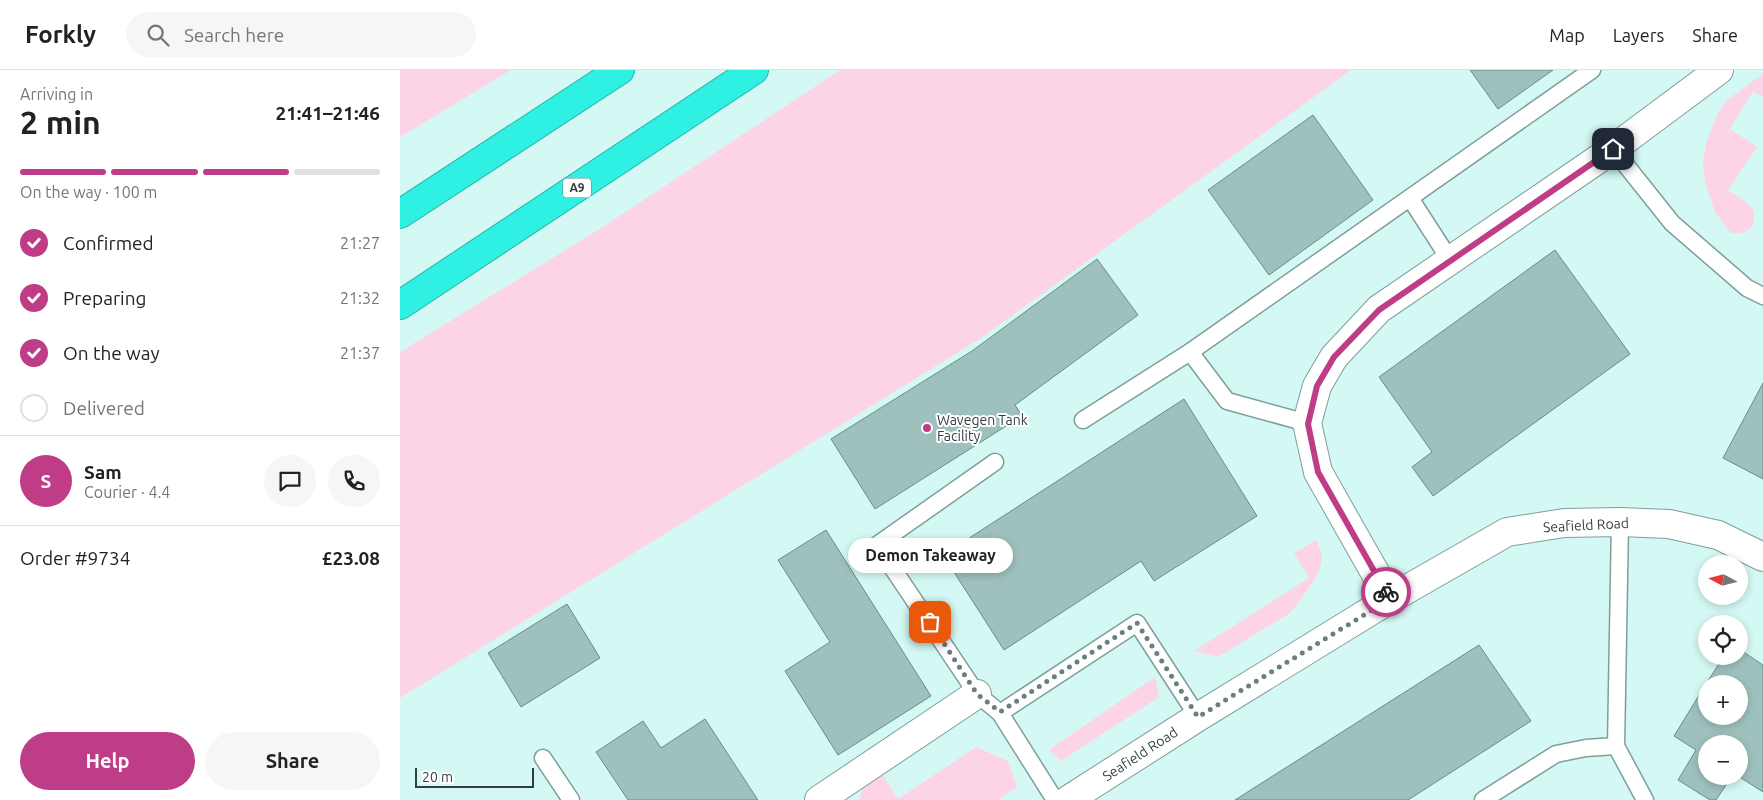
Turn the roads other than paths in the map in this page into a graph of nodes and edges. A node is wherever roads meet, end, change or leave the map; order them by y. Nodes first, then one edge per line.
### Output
1 (620, 70) edge
2 (754, 70) edge
3 (1592, 70) edge
4 (1718, 70) edge
5 (1613, 149) junction
6 (1410, 198) junction
7 (400, 214) edge
8 (1450, 260) junction
9 (1763, 296) edge
10 (400, 305) edge
11 (1190, 352) junction
12 (1084, 420) dead end
13 (1308, 424) junction
14 (995, 462) dead end
15 (1620, 522) junction
16 (1763, 558) edge
17 (1390, 599) junction
18 (977, 694) junction
19 (1000, 712) junction
20 (1198, 717) junction
21 (1616, 746) junction
22 (542, 758) dead end
23 (571, 800) edge
24 (819, 800) edge
25 (1055, 800) edge
26 (1068, 800) edge
27 (1483, 800) edge
28 (1645, 800) edge

1 - 7 highway
2 - 10 highway, A9
3 - 6 lane
4 - 5 street
5 - 8 street
5 - 9 lane
6 - 8 lane
6 - 11 lane
8 - 13 street
11 - 12 lane
11 - 13 lane
13 - 17 street
14 - 18 lane
15 - 16 street, Seafield Road
15 - 17 street, Seafield Road
15 - 21 lane
17 - 20 street, Seafield Road
18 - 19 lane
18 - 24 street
19 - 20 lane
19 - 25 lane
20 - 26 street, Seafield Road
21 - 27 lane
21 - 28 lane
22 - 23 lane

